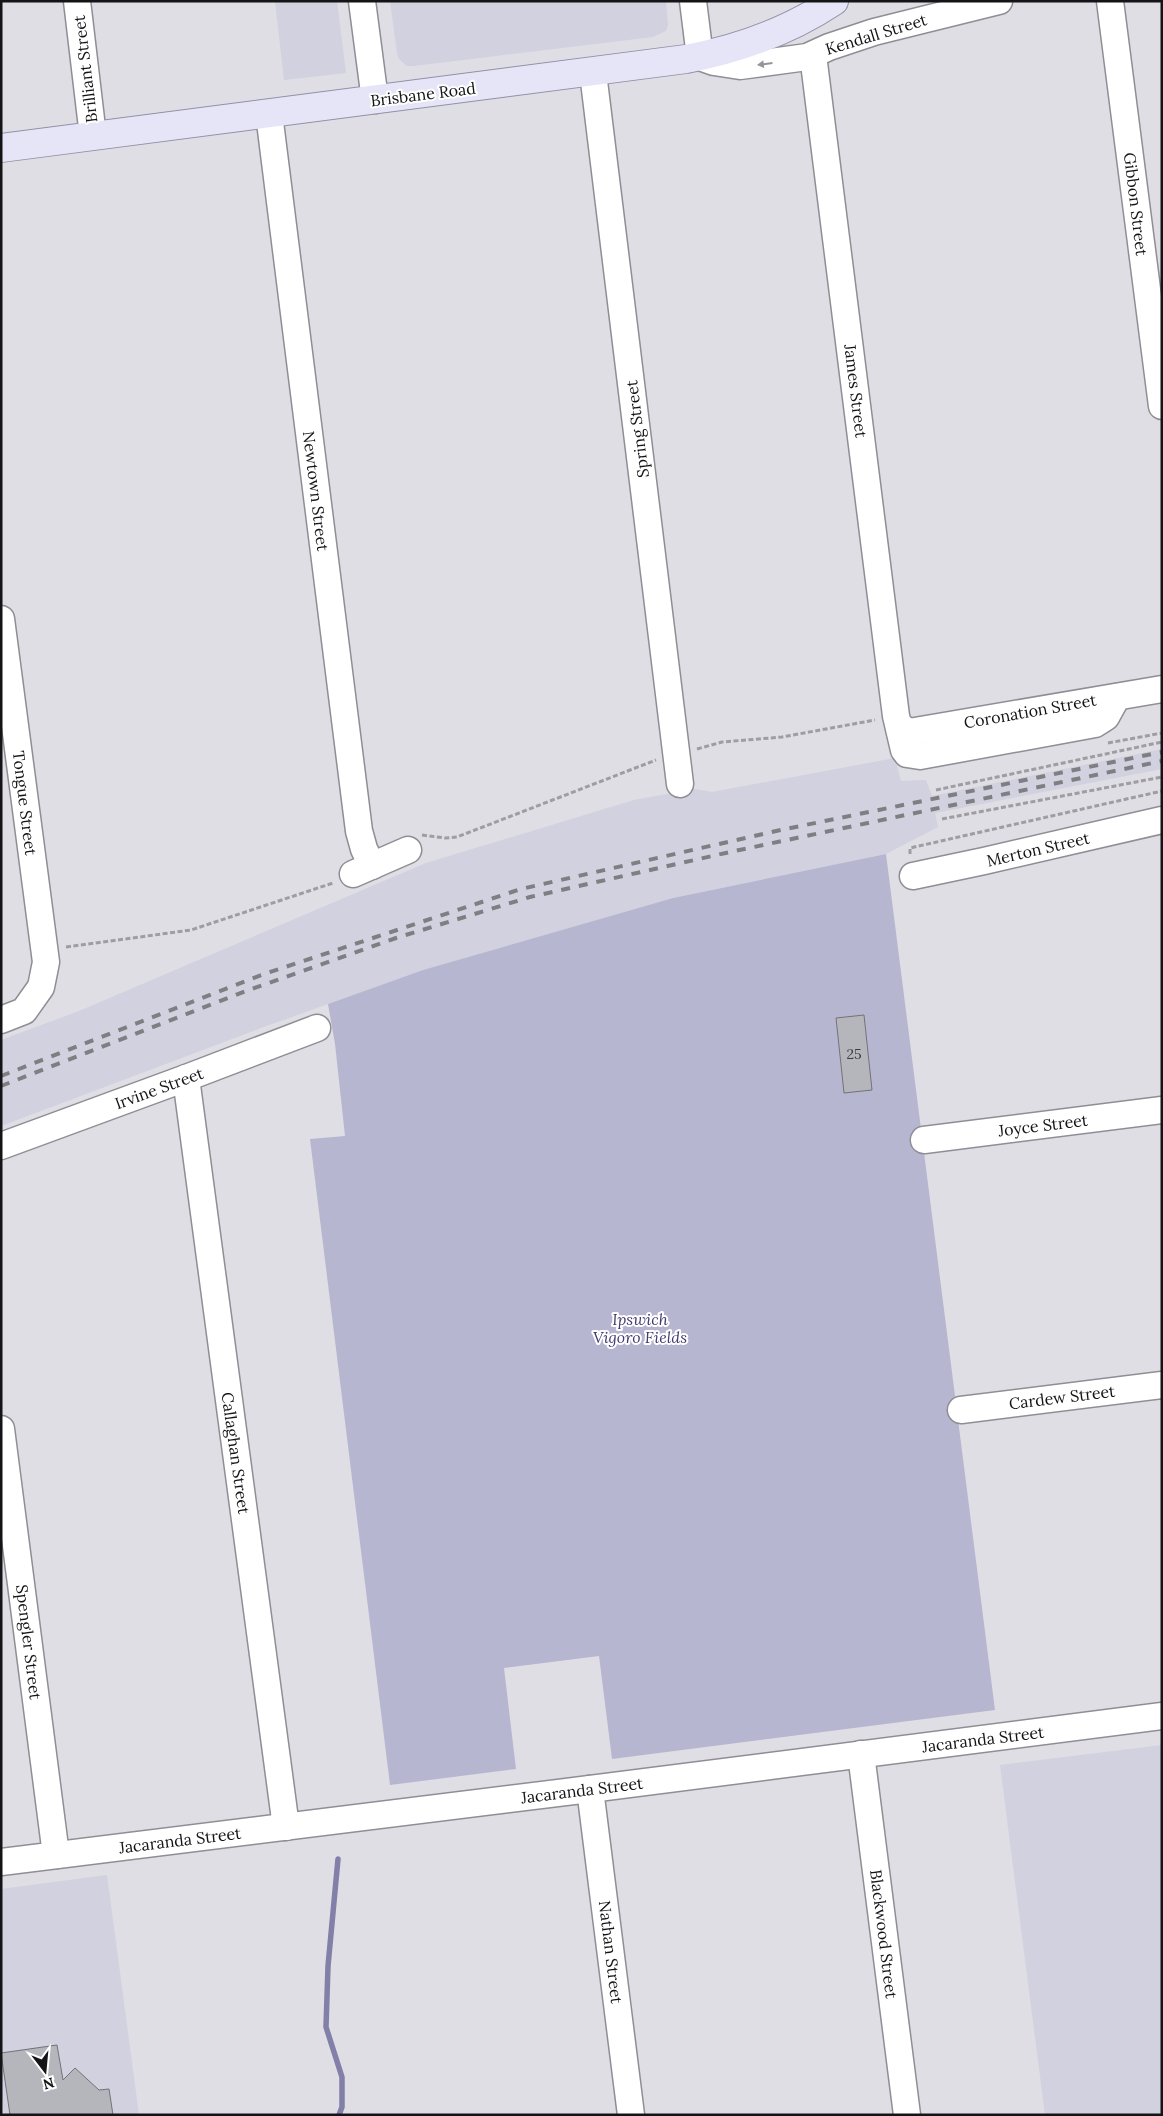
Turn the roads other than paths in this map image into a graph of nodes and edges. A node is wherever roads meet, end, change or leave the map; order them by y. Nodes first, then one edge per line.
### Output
1 (77, 1) edge
2 (362, 1) edge
3 (693, 1) edge
4 (834, 1) edge
5 (902, 1) edge
6 (999, 1) edge
7 (1110, 1) edge
8 (922, 20) junction
9 (813, 55) junction
10 (700, 57) junction
11 (593, 73) junction
12 (374, 100) junction
13 (269, 114) junction
14 (93, 136) junction
15 (1, 148) edge
16 (1158, 336) edge
17 (1162, 406) edge
18 (1, 619) edge
19 (1162, 689) edge
20 (890, 722) joint
21 (680, 784) dead end
22 (1162, 820) edge
23 (413, 843) road end
24 (913, 876) road end
25 (1, 1020) edge
26 (317, 1028) dead end
27 (186, 1078) junction
28 (1162, 1110) edge
29 (924, 1140) dead end
30 (1, 1146) edge
31 (1162, 1384) edge
32 (961, 1410) dead end
33 (1, 1429) edge
34 (1162, 1716) edge
35 (861, 1754) junction
36 (590, 1790) junction
37 (286, 1827) junction
38 (56, 1855) junction
39 (1, 1862) edge
40 (631, 2115) edge
41 (907, 2115) edge

1 - 14 street, Brilliant Street
2 - 12 street
3 - 10 street
4 - 10 main road, Brisbane Road
5 - 8 street
6 - 8 street, Kendall Street
7 - 16 street, Gibbon Street
8 - 9 street, Kendall Street
9 -> 10 street, Kendall Street
9 - 20 street, James Street
10 - 11 main road, Brisbane Road
11 - 12 main road, Brisbane Road
11 - 21 street, Spring Street
12 - 13 main road, Brisbane Road
13 - 14 main road, Brisbane Road
13 - 23 street, Newtown Street
14 - 15 main road, Brisbane Road
16 - 17 street, Gibbon Street
18 - 25 street, Tongue Street
19 - 20 street, Coronation Street
22 - 24 street, Merton Street
26 - 27 street, Irvine Street
27 - 30 street, Irvine Street
27 - 37 street, Callaghan Street
28 - 29 street, Joyce Street
31 - 32 street, Cardew Street
33 - 38 street, Spengler Street
34 - 35 street, Jacaranda Street
35 - 36 street, Jacaranda Street
35 - 41 street, Blackwood Street
36 - 37 street, Jacaranda Street
36 - 40 street, Nathan Street
37 - 38 street, Jacaranda Street
38 - 39 street, Jacaranda Street

